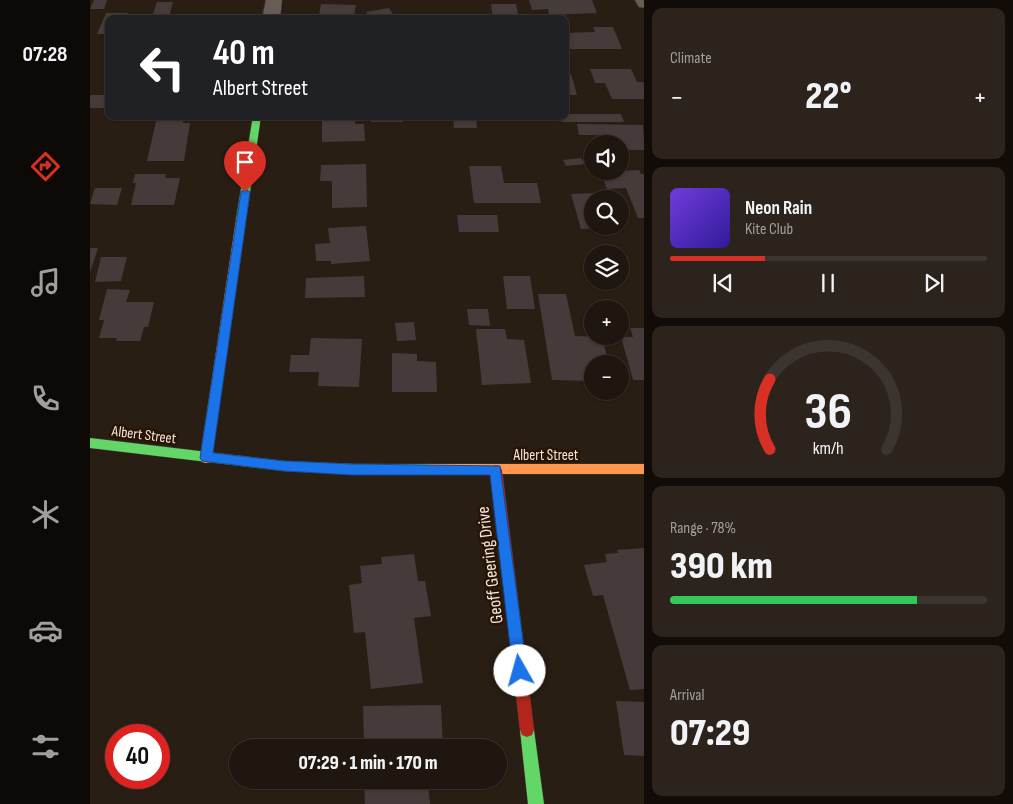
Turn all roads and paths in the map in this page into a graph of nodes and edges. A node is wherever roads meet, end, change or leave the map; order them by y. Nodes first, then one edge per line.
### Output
1 (274, 0) edge
2 (272, 15) edge
3 (256, 120) edge
4 (90, 443) edge
5 (206, 458) junction
6 (644, 469) edge
7 (496, 470) junction
8 (536, 804) edge

1 - 2 street
3 - 5 street
4 - 5 street, Albert Street
5 - 7 street, Albert Street
6 - 7 street, Albert Street
7 - 8 street, Geoff Geering Drive

